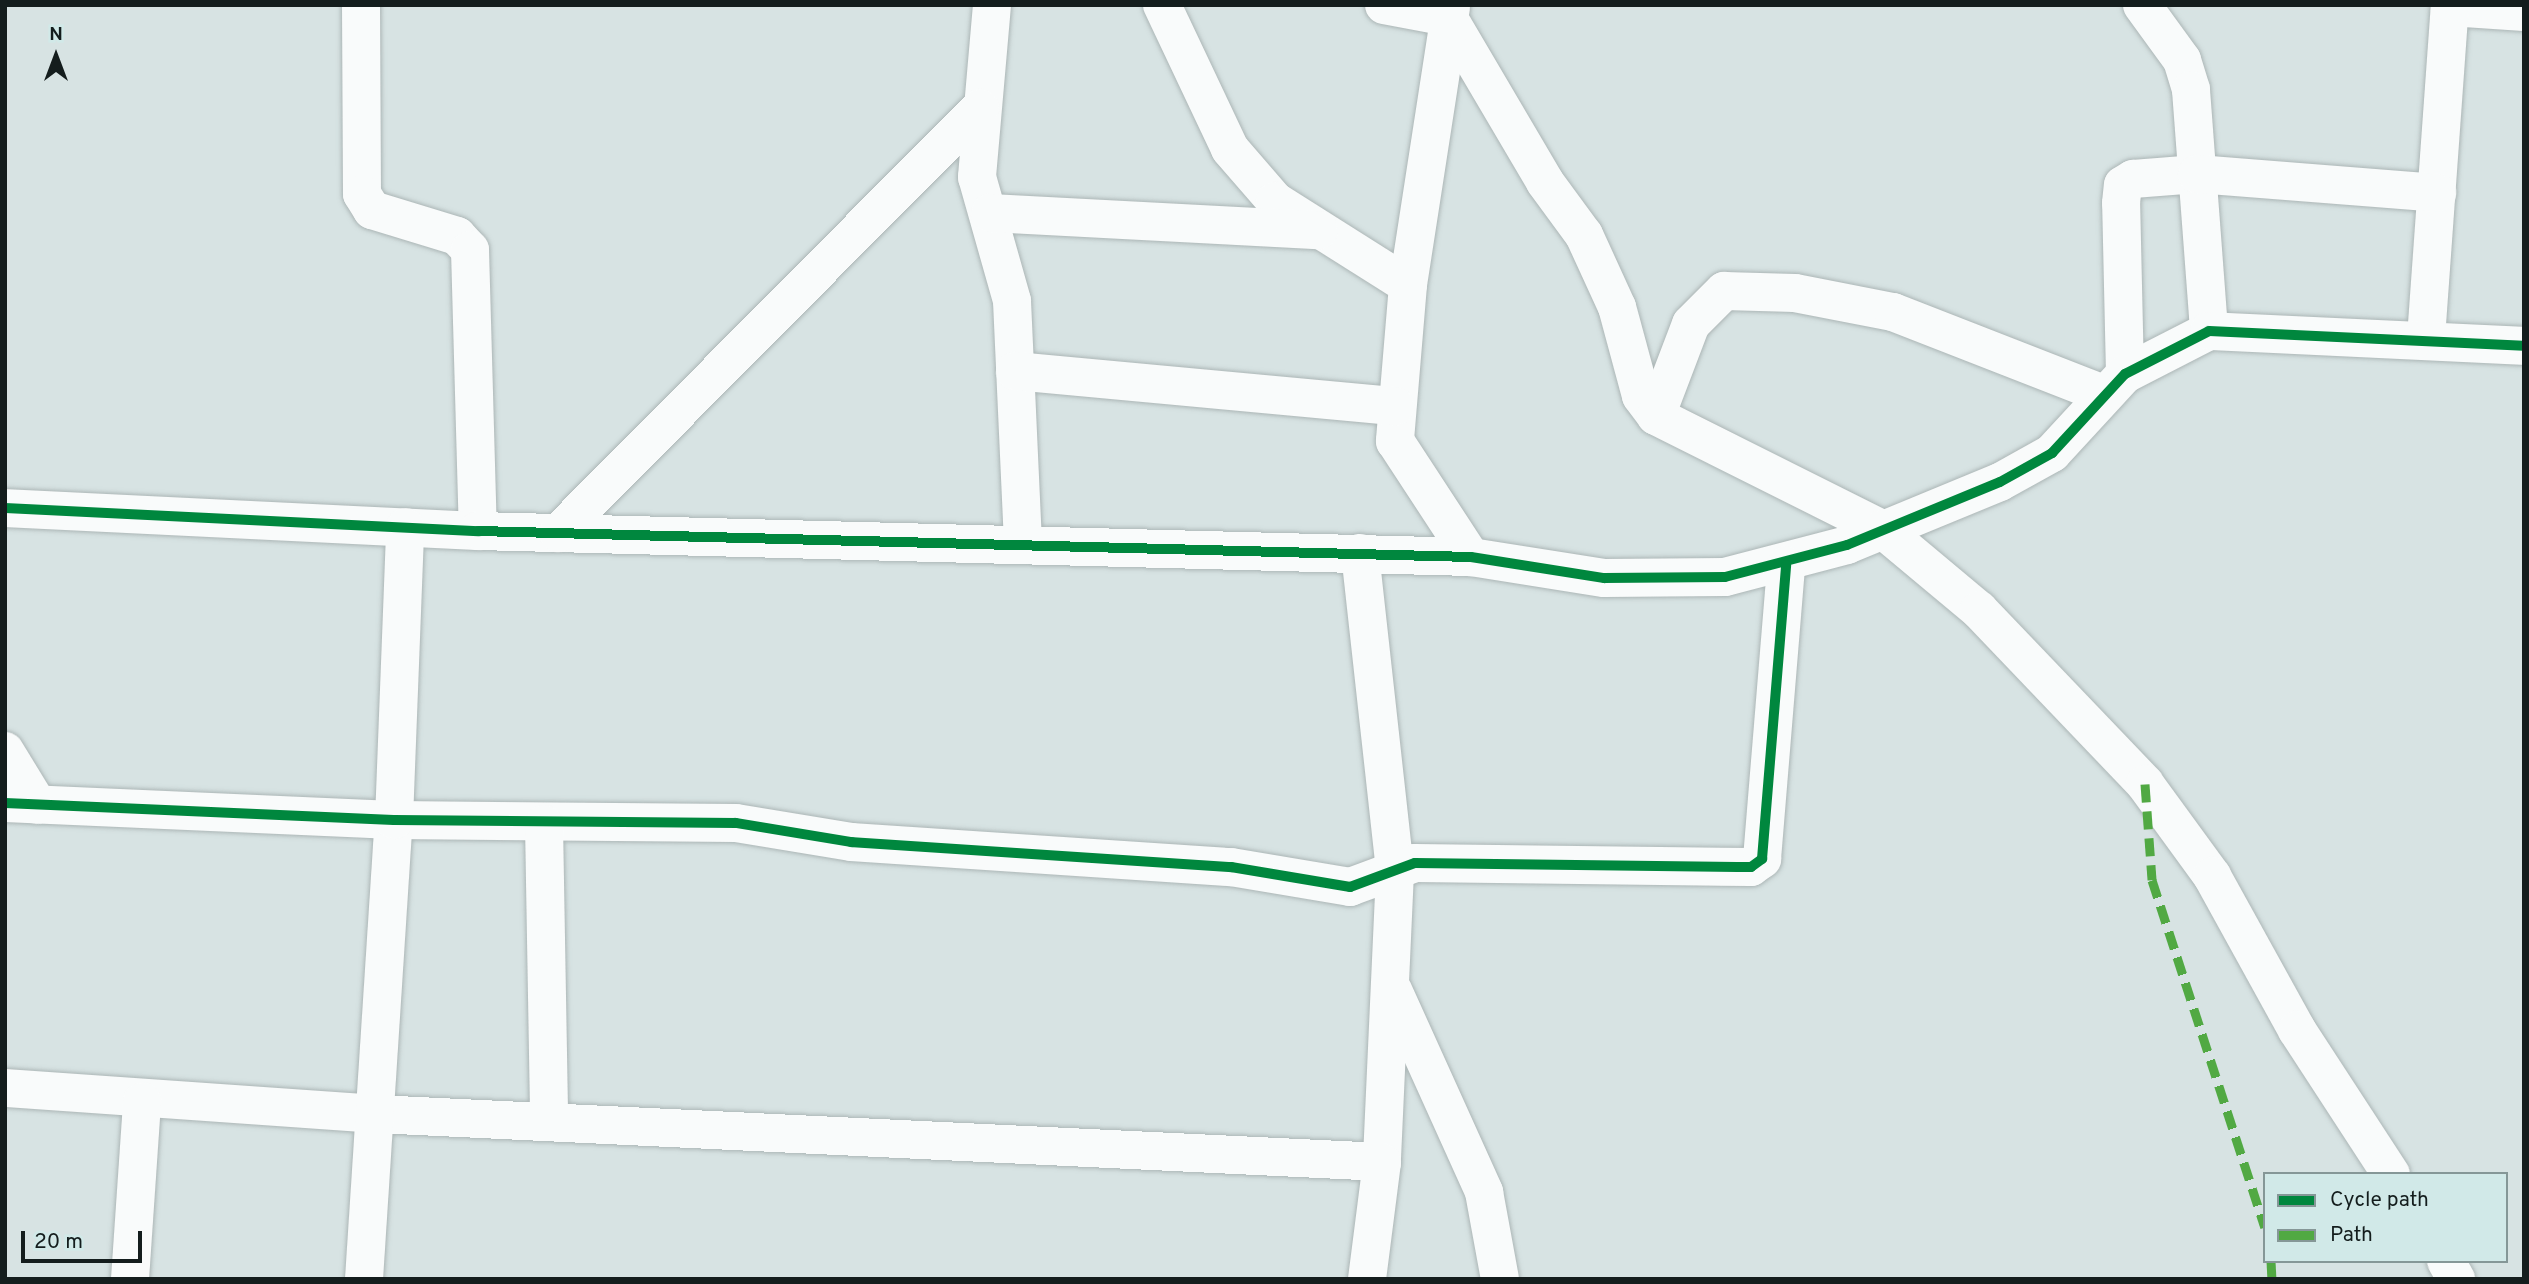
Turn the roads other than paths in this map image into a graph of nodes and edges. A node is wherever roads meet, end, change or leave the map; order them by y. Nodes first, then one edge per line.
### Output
1 (361, 5) edge
2 (992, 5) edge
3 (1162, 5) edge
4 (1384, 5) edge
5 (2142, 5) edge
6 (2450, 6) edge
7 (1450, 11) edge
8 (2524, 12) edge
9 (980, 108) junction
10 (2197, 174) junction
11 (2437, 193) junction
12 (990, 213) junction
13 (1320, 230) junction
14 (1408, 285) junction
15 (2209, 331) junction
16 (2426, 338) junction
17 (2524, 346) edge
18 (1015, 371) junction
19 (2114, 384) junction
20 (1395, 406) junction
21 (1656, 416) junction
22 (5, 508) edge
23 (405, 527) junction
24 (1882, 529) junction
25 (478, 531) junction
26 (558, 533) junction
27 (1023, 545) junction
28 (1360, 553) junction
29 (1471, 557) junction
30 (1786, 565) junction
31 (5, 751) edge
32 (22, 804) edge
33 (394, 820) junction
34 (544, 824) junction
35 (1395, 872) junction
36 (1390, 983) junction
37 (5, 1088) edge
38 (142, 1101) junction
39 (376, 1114) junction
40 (549, 1122) junction
41 (1382, 1162) junction
42 (2390, 1172) edge
43 (2447, 1263) edge
44 (130, 1279) edge
45 (364, 1279) edge
46 (1367, 1279) edge
47 (1500, 1279) edge
48 (2456, 1279) edge

1 - 25 street
2 - 9 street
3 - 13 street
4 - 7 street
5 - 10 street
6 - 8 street
6 - 11 street
7 - 14 street
7 - 21 street
9 - 12 street
9 - 26 street
10 - 11 street
10 - 15 street
10 - 19 street
11 - 16 street
12 - 13 street
12 - 18 street
13 - 14 street
14 - 20 street
15 - 16 street
15 - 19 street
16 - 17 street
18 - 20 street
18 - 27 street
19 - 21 street
19 - 24 street
20 - 29 street
21 - 24 street
22 - 23 street
23 - 25 street
23 - 33 street
24 - 30 street
24 - 42 street
25 - 26 street
26 - 27 street
27 - 28 street
28 - 29 street
28 - 35 street
29 - 30 street
30 - 35 street
31 - 32 street
32 - 33 street
33 - 34 street
33 - 39 street
34 - 35 street
34 - 40 street
35 - 36 street
36 - 41 street
36 - 47 street
37 - 38 street
38 - 39 street
38 - 44 street
39 - 40 street
39 - 45 street
40 - 41 street
41 - 46 street
43 - 48 street

